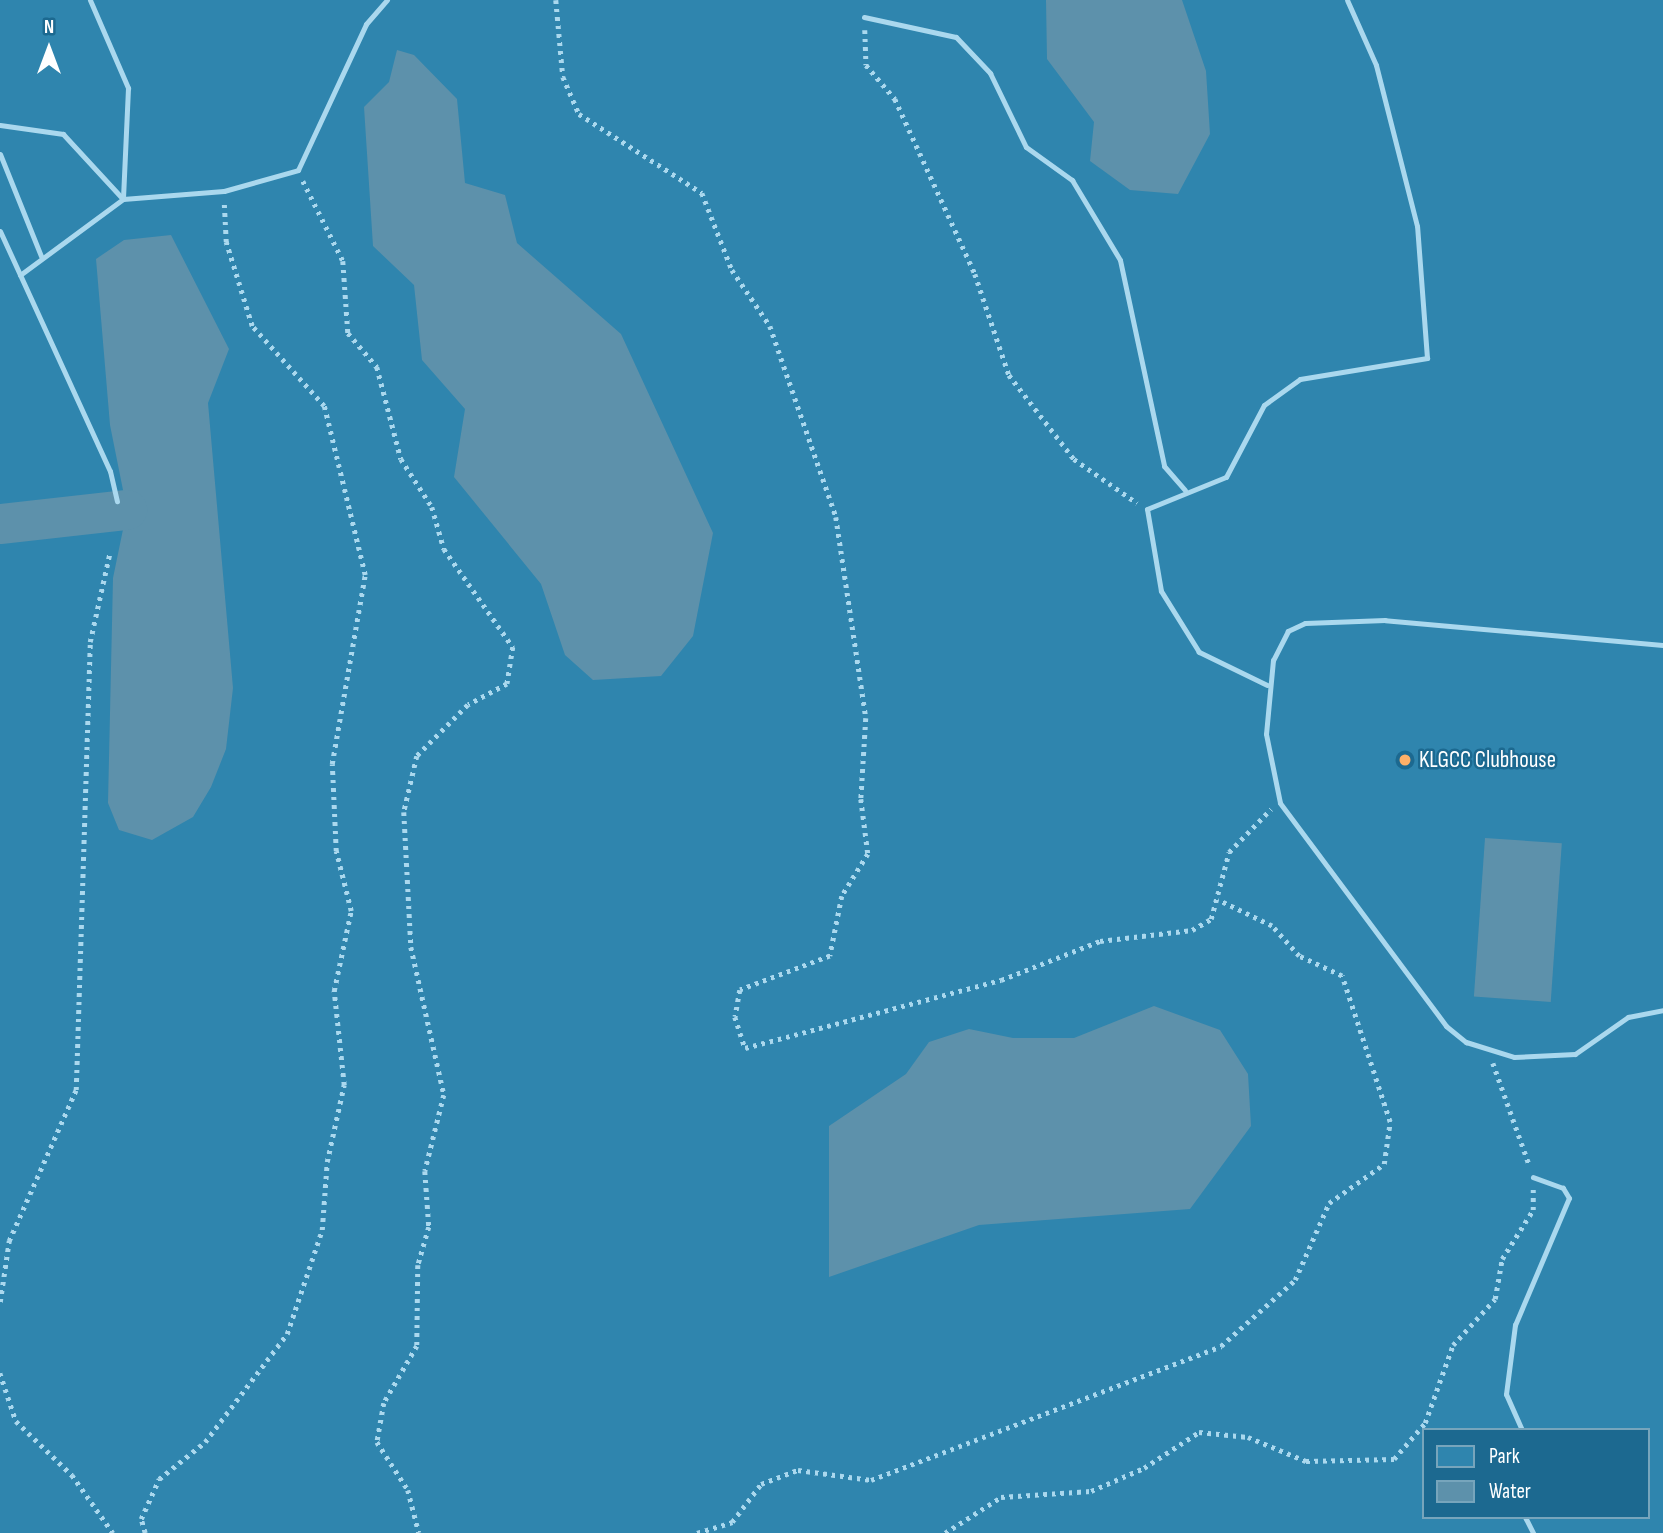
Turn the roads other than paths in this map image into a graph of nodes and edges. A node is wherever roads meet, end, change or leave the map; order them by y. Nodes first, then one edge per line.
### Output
1 (90, 0) edge
2 (387, 0) edge
3 (1348, 0) edge
4 (864, 17) road end
5 (0, 125) edge
6 (0, 154) edge
7 (123, 199) junction
8 (0, 231) edge
9 (41, 256) junction
10 (20, 275) junction
11 (1185, 490) junction
12 (117, 502) dead end
13 (1663, 645) edge
14 (1267, 685) junction
15 (1663, 1010) edge
16 (1533, 1177) road end
17 (1521, 1428) edge

1 - 7 lane
2 - 7 lane
3 - 11 lane
4 - 11 lane
5 - 7 lane
6 - 9 lane
7 - 9 lane
8 - 10 lane
9 - 10 lane
10 - 12 lane
11 - 14 lane
13 - 14 lane
14 - 15 lane
16 - 17 lane

